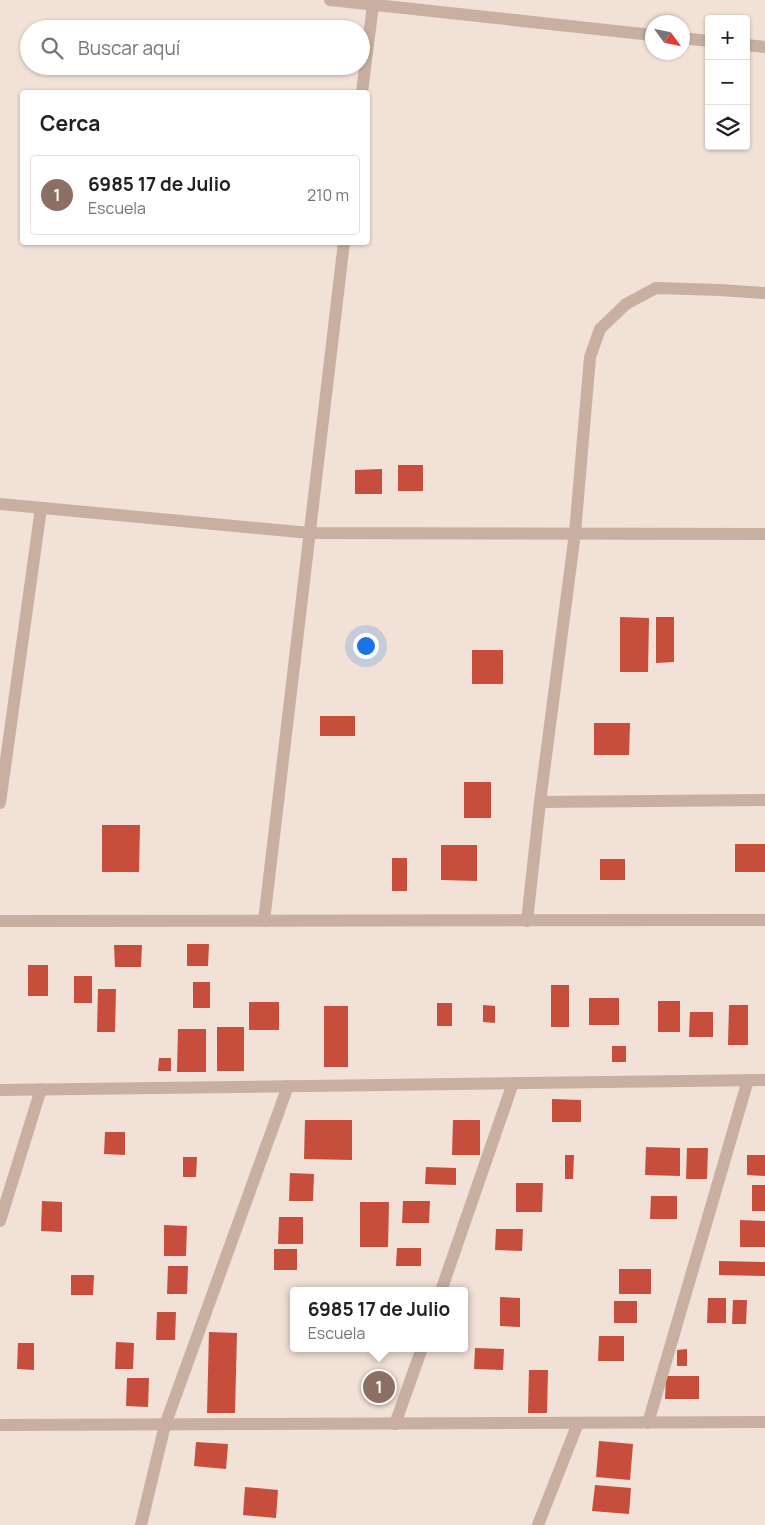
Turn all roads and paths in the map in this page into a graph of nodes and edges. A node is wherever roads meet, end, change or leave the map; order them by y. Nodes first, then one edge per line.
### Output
1 (330, 0) edge
2 (373, 5) junction
3 (370, 29) edge
4 (645, 34) edge
5 (690, 39) edge
6 (705, 41) edge
7 (750, 45) edge
8 (765, 47) edge
9 (364, 75) edge
10 (362, 90) edge
11 (344, 245) edge
12 (765, 293) edge
13 (0, 504) edge
14 (41, 508) junction
15 (575, 532) junction
16 (310, 533) junction
17 (765, 534) edge
18 (765, 800) edge
19 (540, 802) junction
20 (0, 803) edge
21 (527, 920) junction
22 (765, 920) edge
23 (264, 921) junction
24 (0, 922) edge
25 (748, 1080) junction
26 (765, 1080) edge
27 (513, 1083) junction
28 (288, 1086) junction
29 (40, 1089) junction
30 (0, 1090) edge
31 (0, 1221) edge
32 (443, 1287) edge
33 (421, 1352) edge
34 (765, 1422) edge
35 (578, 1423) junction
36 (648, 1423) junction
37 (395, 1424) junction
38 (165, 1425) junction
39 (0, 1426) edge
40 (140, 1525) edge
41 (538, 1525) edge

1 - 2 street
2 - 3 street
2 - 4 street
5 - 6 street
7 - 8 street
9 - 10 street
11 - 16 street
12 - 15 street
13 - 14 street
14 - 16 street
14 - 20 street
15 - 16 street
15 - 17 street
15 - 19 street
16 - 23 street
18 - 19 street
19 - 21 street
21 - 22 street
21 - 23 street
23 - 24 street
25 - 26 street
25 - 27 street
25 - 36 street
27 - 28 street
27 - 32 street
28 - 29 street
28 - 38 street
29 - 30 street
29 - 31 street
33 - 37 street
34 - 36 street
35 - 36 street
35 - 37 street
35 - 41 street
37 - 38 street
38 - 39 street
38 - 40 street

